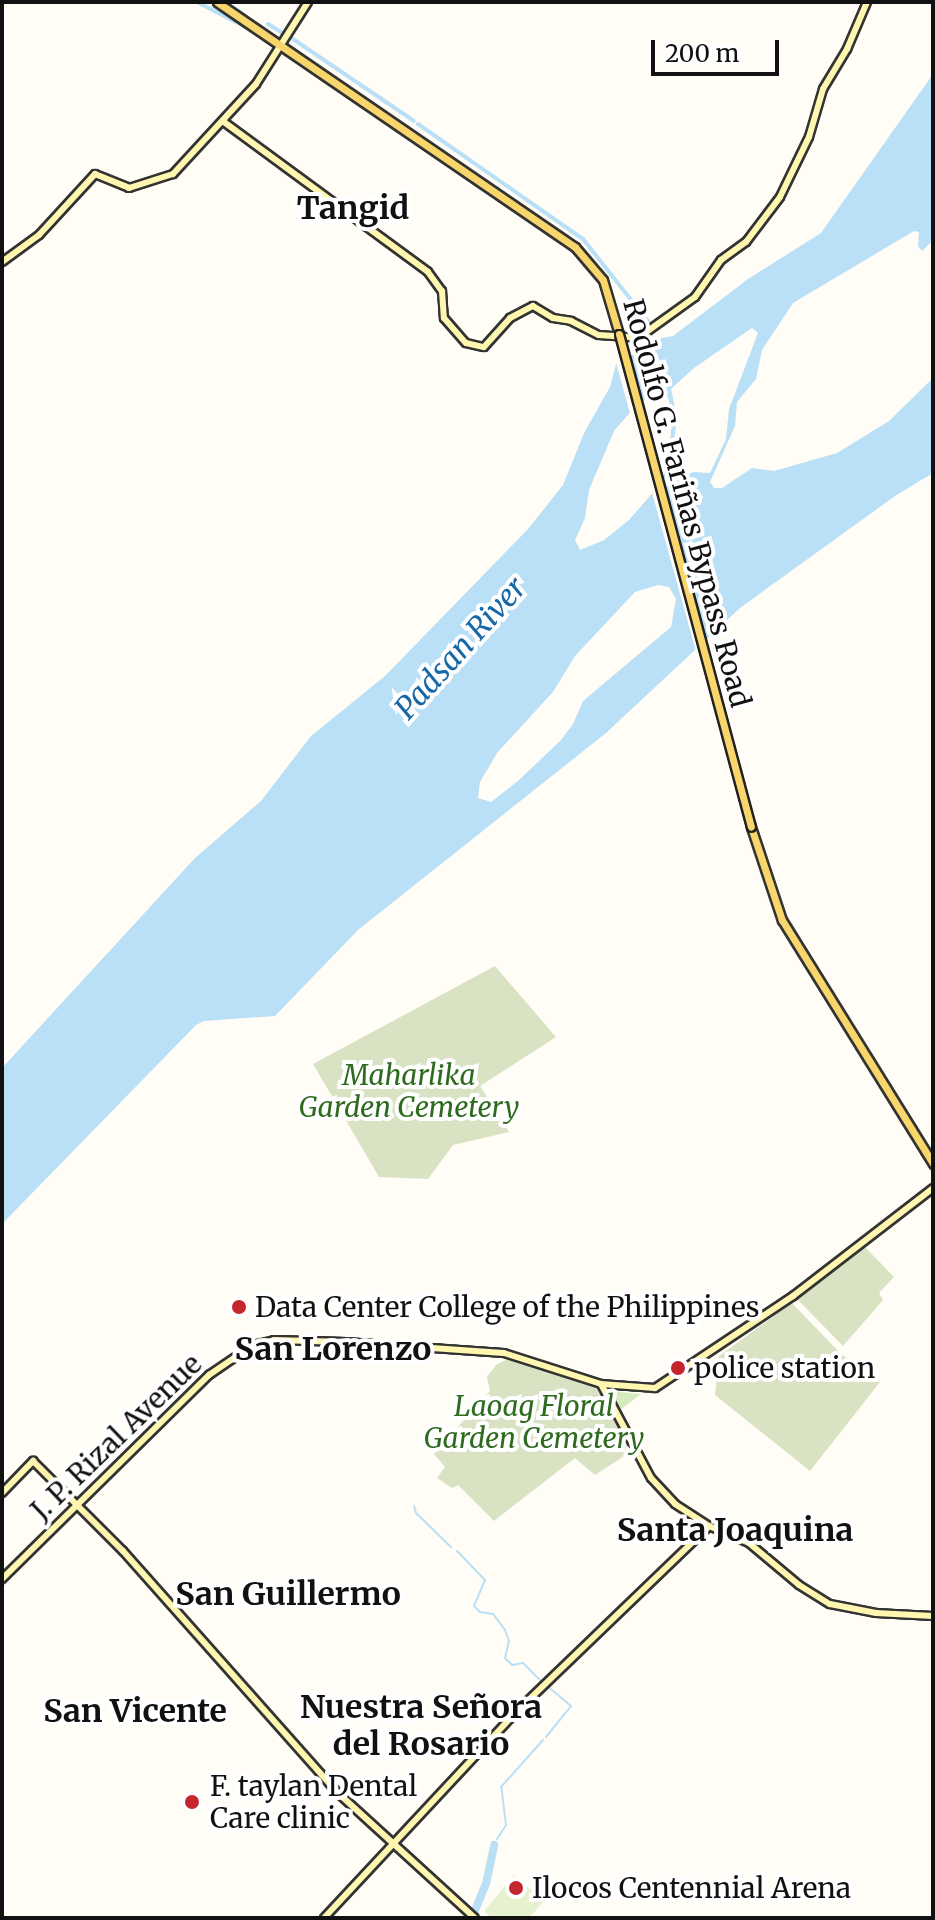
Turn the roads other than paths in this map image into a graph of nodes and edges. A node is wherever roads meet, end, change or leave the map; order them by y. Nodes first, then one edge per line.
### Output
1 (217, 2) edge
2 (308, 2) edge
3 (867, 2) edge
4 (281, 44) junction
5 (224, 122) junction
6 (2, 262) edge
7 (933, 1164) edge
8 (933, 1188) edge
9 (601, 1384) junction
10 (2, 1493) edge
11 (79, 1505) junction
12 (709, 1526) junction
13 (2, 1579) edge
14 (933, 1616) edge
15 (393, 1845) junction
16 (473, 1916) edge
17 (324, 1918) edge

1 - 4 main road, Rodolfo G. Fariñas Bypass Road
2 - 4 main road
3 - 5 main road
4 - 5 main road
4 - 7 main road, Rodolfo G. Fariñas Bypass Road, bridge
5 - 6 main road
8 - 9 main road, J. P. Rizal Avenue
9 - 11 main road, J. P. Rizal Avenue
9 - 12 main road
10 - 11 main road
11 - 13 main road, J. P. Rizal Avenue
11 - 15 main road
12 - 14 main road
12 - 15 main road
15 - 16 main road
15 - 17 main road

